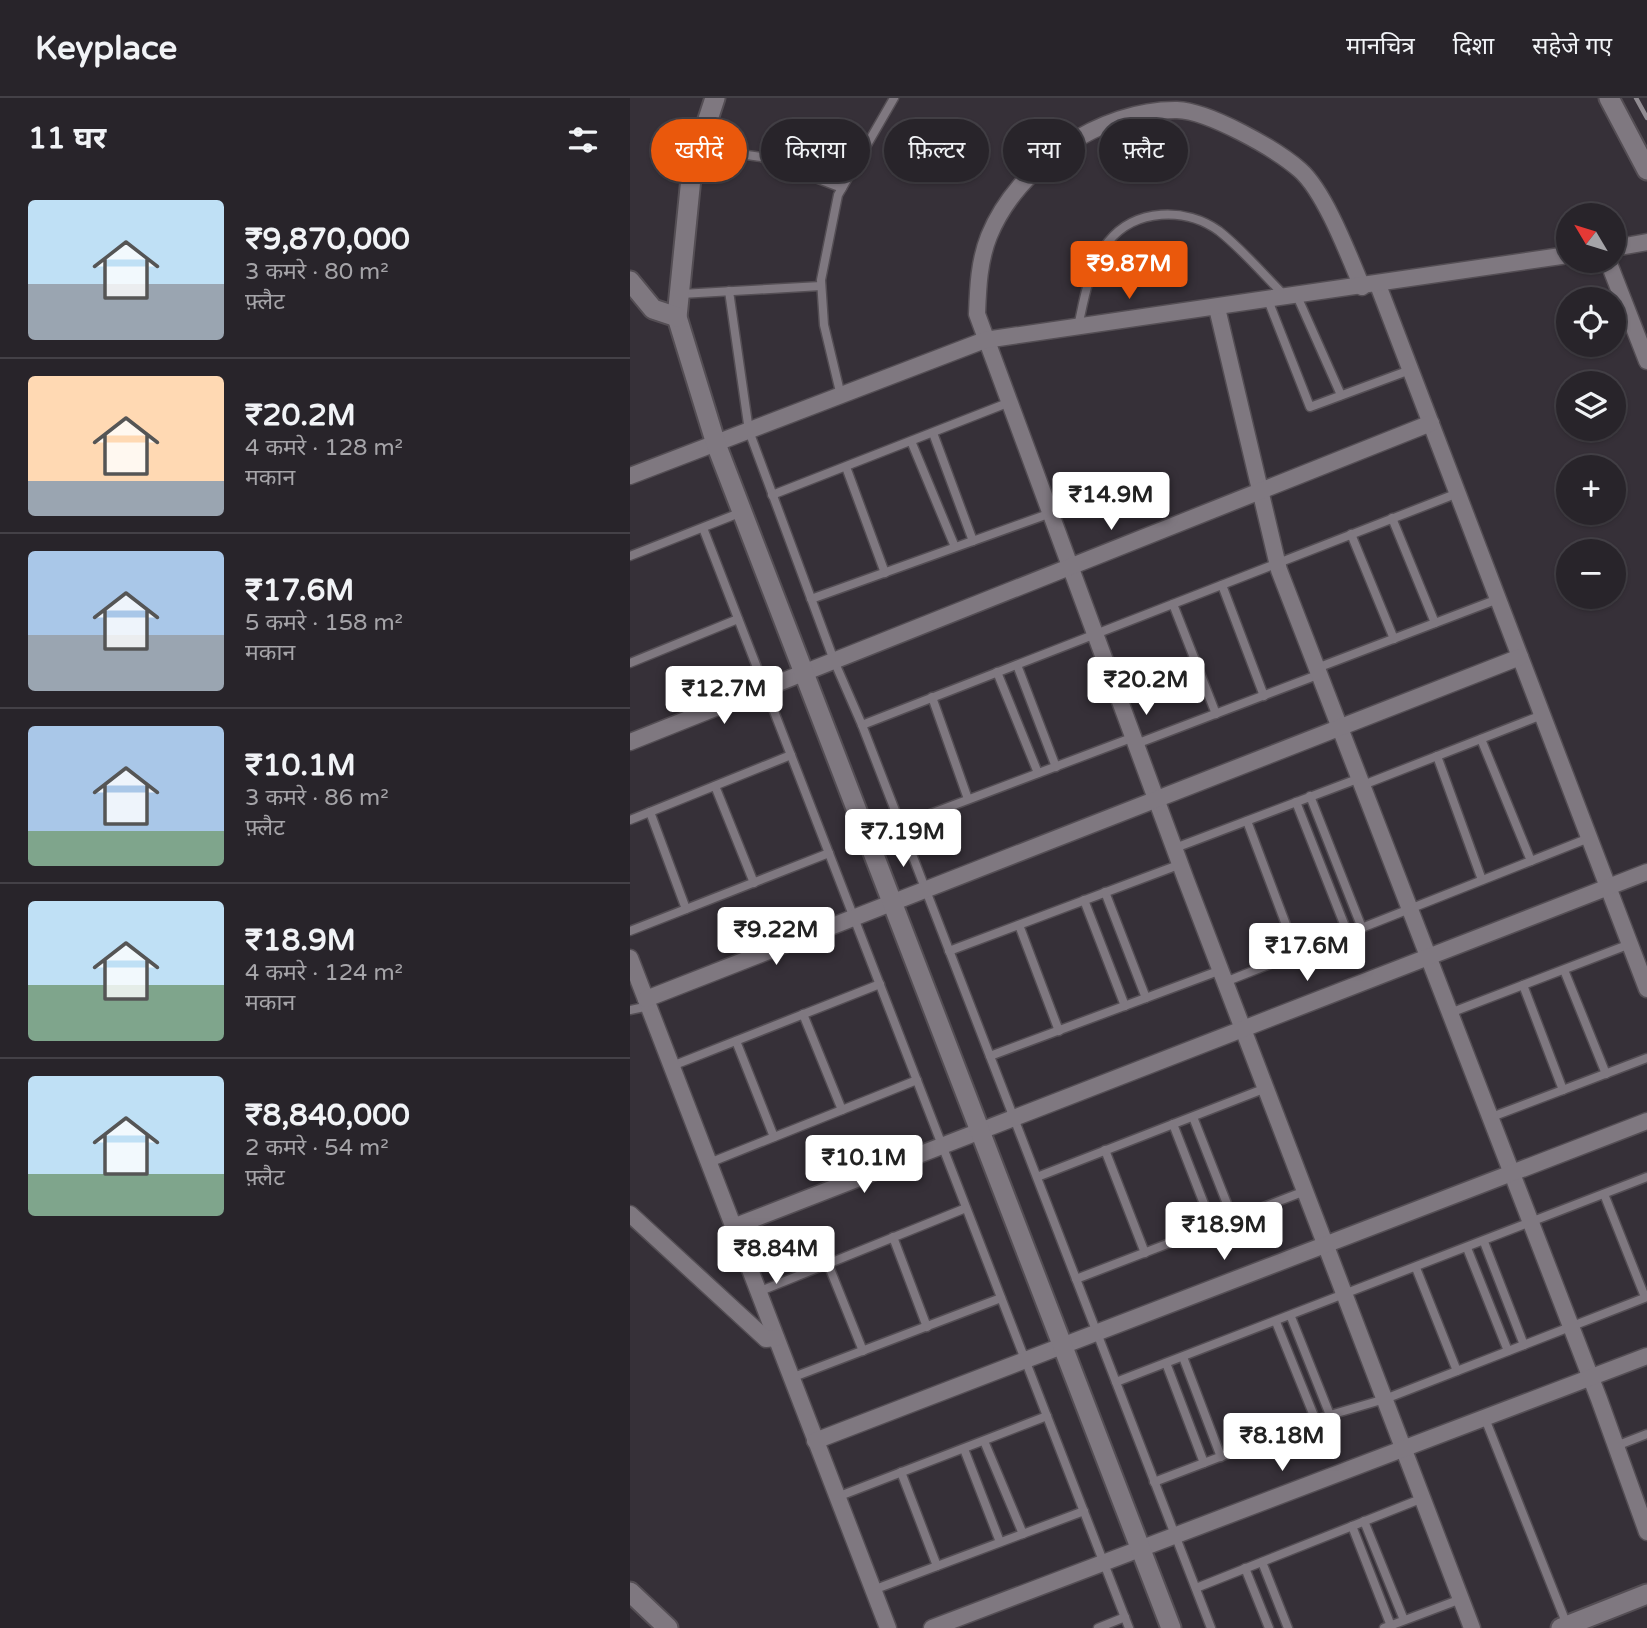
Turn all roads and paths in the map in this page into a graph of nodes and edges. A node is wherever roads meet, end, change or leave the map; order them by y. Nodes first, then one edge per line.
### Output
1 (715, 98) edge
2 (894, 98) edge
3 (1609, 98) edge
4 (708, 119) edge
5 (747, 155) edge
6 (1647, 170) edge
7 (691, 182) edge
8 (842, 188) junction
9 (1647, 242) edge
10 (1626, 246) edge
11 (1556, 257) edge
12 (1613, 273) edge
13 (630, 281) edge
14 (821, 286) junction
15 (1370, 286) junction
16 (730, 290) junction
17 (680, 294) junction
18 (1292, 297) junction
19 (1268, 300) junction
20 (1217, 307) junction
21 (677, 317) junction
22 (1078, 327) junction
23 (985, 340) junction
24 (1647, 361) edge
25 (1410, 370) junction
26 (1340, 395) junction
27 (841, 396) junction
28 (1010, 402) junction
29 (1431, 424) junction
30 (749, 431) junction
31 (933, 433) junction
32 (911, 441) junction
33 (716, 444) junction
34 (846, 467) junction
35 (630, 476) edge
36 (1261, 492) junction
37 (1458, 493) junction
38 (772, 495) junction
39 (742, 512) junction
40 (1051, 513) junction
41 (1392, 518) junction
42 (703, 527) junction
43 (1351, 534) junction
44 (973, 541) junction
45 (954, 547) junction
46 (630, 556) edge
47 (1278, 563) junction
48 (1072, 568) junction
49 (885, 573) junction
50 (1222, 585) junction
51 (811, 599) junction
52 (1498, 599) junction
53 (1173, 604) junction
54 (738, 619) junction
55 (1435, 623) junction
56 (1096, 634) junction
57 (1394, 639) junction
58 (1520, 657) junction
59 (630, 663) edge
60 (835, 663) junction
61 (1017, 664) junction
62 (1318, 671) junction
63 (997, 672) junction
64 (806, 675) junction
65 (766, 690) junction
66 (1264, 696) junction
67 (932, 697) junction
68 (1216, 714) junction
69 (1542, 715) junction
70 (862, 725) junction
71 (1340, 727) junction
72 (1481, 738) junction
73 (1135, 741) junction
74 (630, 742) edge
75 (791, 755) junction
76 (1437, 756) junction
77 (1056, 766) junction
78 (1038, 773) junction
79 (1361, 781) junction
80 (715, 786) junction
81 (1310, 796) junction
82 (968, 799) junction
83 (1156, 799) junction
84 (1296, 802) junction
85 (650, 812) junction
86 (630, 820) edge
87 (1247, 821) junction
88 (901, 825) junction
89 (1589, 838) junction
90 (1175, 848) junction
91 (829, 853) junction
92 (1531, 861) junction
93 (1181, 864) junction
94 (1647, 872) edge
95 (1482, 880) junction
96 (754, 883) junction
97 (1608, 887) junction
98 (925, 889) junction
99 (1105, 892) junction
100 (1084, 900) junction
101 (893, 901) junction
102 (686, 909) junction
103 (1410, 909) junction
104 (854, 917) junction
105 (1019, 925) junction
106 (1362, 928) junction
107 (630, 931) edge
108 (1348, 934) junction
109 (1630, 944) junction
110 (949, 951) junction
111 (1297, 954) junction
112 (1428, 956) junction
113 (630, 958) edge
114 (1564, 970) junction
115 (1223, 976) junction
116 (880, 984) junction
117 (1524, 985) junction
118 (1647, 989) edge
119 (1146, 998) junction
120 (647, 1002) junction
121 (1125, 1006) junction
122 (630, 1010) edge
123 (1450, 1013) junction
124 (803, 1014) junction
125 (1243, 1028) junction
126 (1059, 1031) junction
127 (736, 1041) junction
128 (990, 1056) junction
129 (1647, 1058) edge
130 (672, 1066) junction
131 (1606, 1073) junction
132 (917, 1080) junction
133 (1266, 1088) junction
134 (1563, 1090) junction
135 (842, 1110) junction
136 (1013, 1116) junction
137 (1193, 1116) junction
138 (1489, 1118) junction
139 (1647, 1121) edge
140 (1173, 1124) junction
141 (981, 1128) junction
142 (774, 1137) junction
143 (942, 1144) junction
144 (1105, 1150) junction
145 (709, 1163) junction
146 (1511, 1173) junction
147 (1037, 1177) junction
148 (1647, 1177) edge
149 (1305, 1191) junction
150 (1605, 1194) junction
151 (966, 1208) junction
152 (630, 1214) edge
153 (1233, 1219) junction
154 (1531, 1223) junction
155 (733, 1227) junction
156 (1213, 1227) junction
157 (893, 1237) junction
158 (1484, 1242) junction
159 (1325, 1243) junction
160 (1467, 1248) junction
161 (1145, 1253) junction
162 (828, 1264) junction
163 (1416, 1268) junction
164 (1076, 1279) junction
165 (758, 1292) junction
166 (1346, 1296) junction
167 (1646, 1297) edge
168 (1001, 1298) junction
169 (1291, 1317) junction
170 (1276, 1322) junction
171 (927, 1326) junction
172 (1571, 1326) junction
173 (1096, 1331) junction
174 (776, 1338) junction
175 (1062, 1343) junction
176 (1524, 1345) junction
177 (863, 1351) junction
178 (1508, 1351) junction
179 (1647, 1356) edge
180 (1183, 1357) junction
181 (1025, 1358) junction
182 (1166, 1363) junction
183 (1457, 1371) junction
184 (1591, 1377) junction
185 (791, 1378) junction
186 (1116, 1382) junction
187 (1384, 1399) junction
188 (1330, 1415) junction
189 (1047, 1416) junction
190 (1484, 1416) junction
191 (1316, 1420) junction
192 (1647, 1434) edge
193 (815, 1441) junction
194 (984, 1441) junction
195 (1403, 1446) junction
196 (1616, 1446) junction
197 (964, 1448) junction
198 (1222, 1457) junction
199 (1204, 1463) junction
200 (901, 1472) junction
201 (1154, 1482) junction
202 (837, 1497) junction
203 (1423, 1498) junction
204 (1642, 1500) edge
205 (1084, 1511) junction
206 (1364, 1521) junction
207 (1352, 1525) junction
208 (1647, 1532) edge
209 (1023, 1534) junction
210 (1175, 1534) junction
211 (1000, 1542) junction
212 (1140, 1548) junction
213 (1104, 1562) junction
214 (1262, 1562) junction
215 (937, 1566) junction
216 (1245, 1568) junction
217 (1196, 1588) junction
218 (873, 1590) junction
219 (630, 1592) edge
220 (1647, 1594) edge
221 (1461, 1599) junction
222 (1125, 1617) junction
223 (1405, 1620) junction
224 (1388, 1627) edge
225 (1564, 1627) edge
226 (668, 1628) edge
227 (888, 1628) edge
228 (932, 1628) edge
229 (1098, 1628) edge
230 (1129, 1628) edge
231 (1171, 1628) edge
232 (1211, 1628) edge
233 (1269, 1628) edge
234 (1288, 1628) edge
235 (1472, 1628) edge

1 - 4 street
2 - 8 lane
3 - 6 street
5 - 8 lane
7 - 17 street
8 - 14 lane
9 - 10 street
11 - 15 street
12 - 24 street
13 - 21 street
14 - 16 lane
14 - 27 lane
15 - 18 street
15 - 23 street
15 - 25 street
16 - 17 lane
16 - 30 lane
17 - 21 street
18 - 19 street
18 - 22 lane
18 - 26 lane
19 - 20 street
19 - 26 lane
20 - 22 street
20 - 36 street
21 - 33 street
22 - 23 street
23 - 27 street
23 - 28 street
25 - 26 lane
25 - 29 street
27 - 30 street
28 - 31 lane
28 - 40 street
29 - 36 street
29 - 37 street
30 - 33 street
30 - 38 lane
31 - 32 lane
31 - 44 lane
32 - 34 lane
32 - 45 lane
33 - 35 street
33 - 39 street
34 - 38 lane
34 - 49 lane
36 - 47 street
36 - 48 street
37 - 41 lane
37 - 52 street
38 - 51 lane
39 - 42 lane
39 - 64 street
40 - 44 lane
40 - 48 street
41 - 43 lane
41 - 55 lane
42 - 46 lane
42 - 54 lane
43 - 47 lane
43 - 57 lane
44 - 45 lane
45 - 49 lane
47 - 50 lane
47 - 62 street
48 - 56 street
48 - 60 street
49 - 51 lane
50 - 53 lane
50 - 66 lane
51 - 60 lane
52 - 55 lane
52 - 58 street
53 - 56 lane
53 - 68 lane
54 - 59 lane
54 - 65 lane
55 - 57 lane
56 - 61 lane
56 - 73 street
57 - 62 lane
58 - 69 street
58 - 71 street
60 - 64 street
60 - 70 lane
61 - 63 lane
61 - 77 lane
62 - 66 lane
62 - 71 street
63 - 67 lane
63 - 78 lane
64 - 65 street
64 - 101 street
65 - 74 street
65 - 75 lane
66 - 68 lane
67 - 70 lane
67 - 82 lane
68 - 73 lane
69 - 72 lane
69 - 89 street
70 - 88 lane
71 - 79 street
71 - 83 street
72 - 76 lane
72 - 92 lane
73 - 77 lane
73 - 83 street
75 - 80 lane
75 - 91 lane
76 - 79 lane
76 - 95 lane
77 - 78 lane
78 - 82 lane
79 - 81 lane
79 - 103 street
80 - 85 lane
80 - 96 lane
81 - 84 lane
81 - 106 lane
82 - 88 lane
83 - 90 street
83 - 98 street
84 - 87 lane
84 - 108 lane
85 - 86 lane
85 - 102 lane
87 - 90 lane
87 - 111 lane
88 - 98 lane
89 - 92 lane
89 - 97 street
90 - 93 street
91 - 96 lane
91 - 104 lane
92 - 95 lane
93 - 99 lane
93 - 115 street
94 - 97 street
95 - 103 lane
96 - 102 lane
97 - 109 street
97 - 112 street
98 - 101 street
98 - 110 lane
99 - 100 lane
99 - 119 lane
100 - 105 lane
100 - 121 lane
101 - 104 street
101 - 141 street
102 - 107 lane
103 - 106 lane
103 - 112 street
104 - 116 lane
104 - 120 street
105 - 110 lane
105 - 126 lane
106 - 108 lane
108 - 111 lane
109 - 114 lane
109 - 118 street
110 - 128 lane
111 - 115 lane
112 - 123 street
112 - 125 street
113 - 120 street
114 - 117 lane
114 - 131 lane
115 - 119 lane
115 - 125 street
116 - 124 lane
116 - 132 lane
117 - 123 lane
117 - 134 lane
119 - 121 lane
120 - 122 lane
120 - 130 street
121 - 126 lane
123 - 138 street
124 - 127 lane
124 - 135 lane
125 - 133 street
125 - 136 street
126 - 128 lane
127 - 130 lane
127 - 142 lane
128 - 136 lane
129 - 131 lane
130 - 145 street
131 - 134 lane
132 - 135 lane
132 - 143 lane
133 - 137 lane
133 - 149 street
134 - 138 lane
135 - 142 lane
136 - 141 street
136 - 147 lane
137 - 140 lane
137 - 153 lane
138 - 146 street
139 - 146 street
140 - 144 lane
140 - 156 lane
141 - 143 street
141 - 175 street
142 - 145 lane
143 - 151 lane
143 - 155 street
144 - 147 lane
144 - 161 lane
145 - 155 street
146 - 154 street
146 - 159 street
147 - 164 lane
148 - 150 lane
149 - 153 lane
149 - 159 street
150 - 154 lane
150 - 167 lane
151 - 157 lane
151 - 168 lane
152 - 174 street
153 - 156 lane
154 - 158 lane
154 - 172 street
155 - 165 street
156 - 161 lane
157 - 162 lane
157 - 171 lane
158 - 160 lane
158 - 176 lane
159 - 166 street
159 - 173 street
160 - 163 lane
160 - 178 lane
161 - 164 lane
162 - 165 lane
162 - 177 lane
163 - 166 lane
163 - 183 lane
164 - 173 lane
165 - 174 street
166 - 169 lane
166 - 187 street
167 - 172 lane
168 - 171 lane
168 - 181 lane
169 - 170 lane
169 - 188 lane
170 - 180 lane
170 - 191 lane
171 - 177 lane
172 - 176 lane
172 - 184 street
173 - 175 street
173 - 186 lane
174 - 185 street
175 - 181 street
175 - 212 street
176 - 178 lane
177 - 185 lane
178 - 183 lane
179 - 184 street
180 - 182 lane
180 - 198 lane
181 - 189 lane
181 - 193 street
182 - 186 lane
182 - 199 lane
183 - 187 lane
184 - 190 street
184 - 196 street
185 - 193 street
186 - 201 lane
187 - 188 lane
187 - 195 street
188 - 191 lane
189 - 194 lane
189 - 205 lane
190 - 195 street
190 - 225 lane
191 - 198 lane
192 - 196 lane
193 - 202 street
194 - 197 lane
194 - 209 lane
195 - 203 street
195 - 210 street
196 - 204 street
197 - 200 lane
197 - 211 lane
198 - 199 lane
199 - 201 lane
200 - 202 lane
200 - 215 lane
201 - 210 lane
202 - 218 street
203 - 206 lane
203 - 221 street
204 - 208 street
205 - 209 lane
205 - 213 lane
206 - 207 lane
206 - 223 lane
207 - 214 lane
207 - 224 lane
209 - 211 lane
210 - 212 street
210 - 217 lane
211 - 215 lane
212 - 213 street
212 - 231 street
213 - 222 lane
213 - 228 street
214 - 216 lane
214 - 234 lane
215 - 218 lane
216 - 217 lane
216 - 233 lane
217 - 232 lane
218 - 227 street
219 - 226 street
220 - 225 street
221 - 223 lane
221 - 235 street
222 - 229 lane
222 - 230 lane
223 - 224 lane

